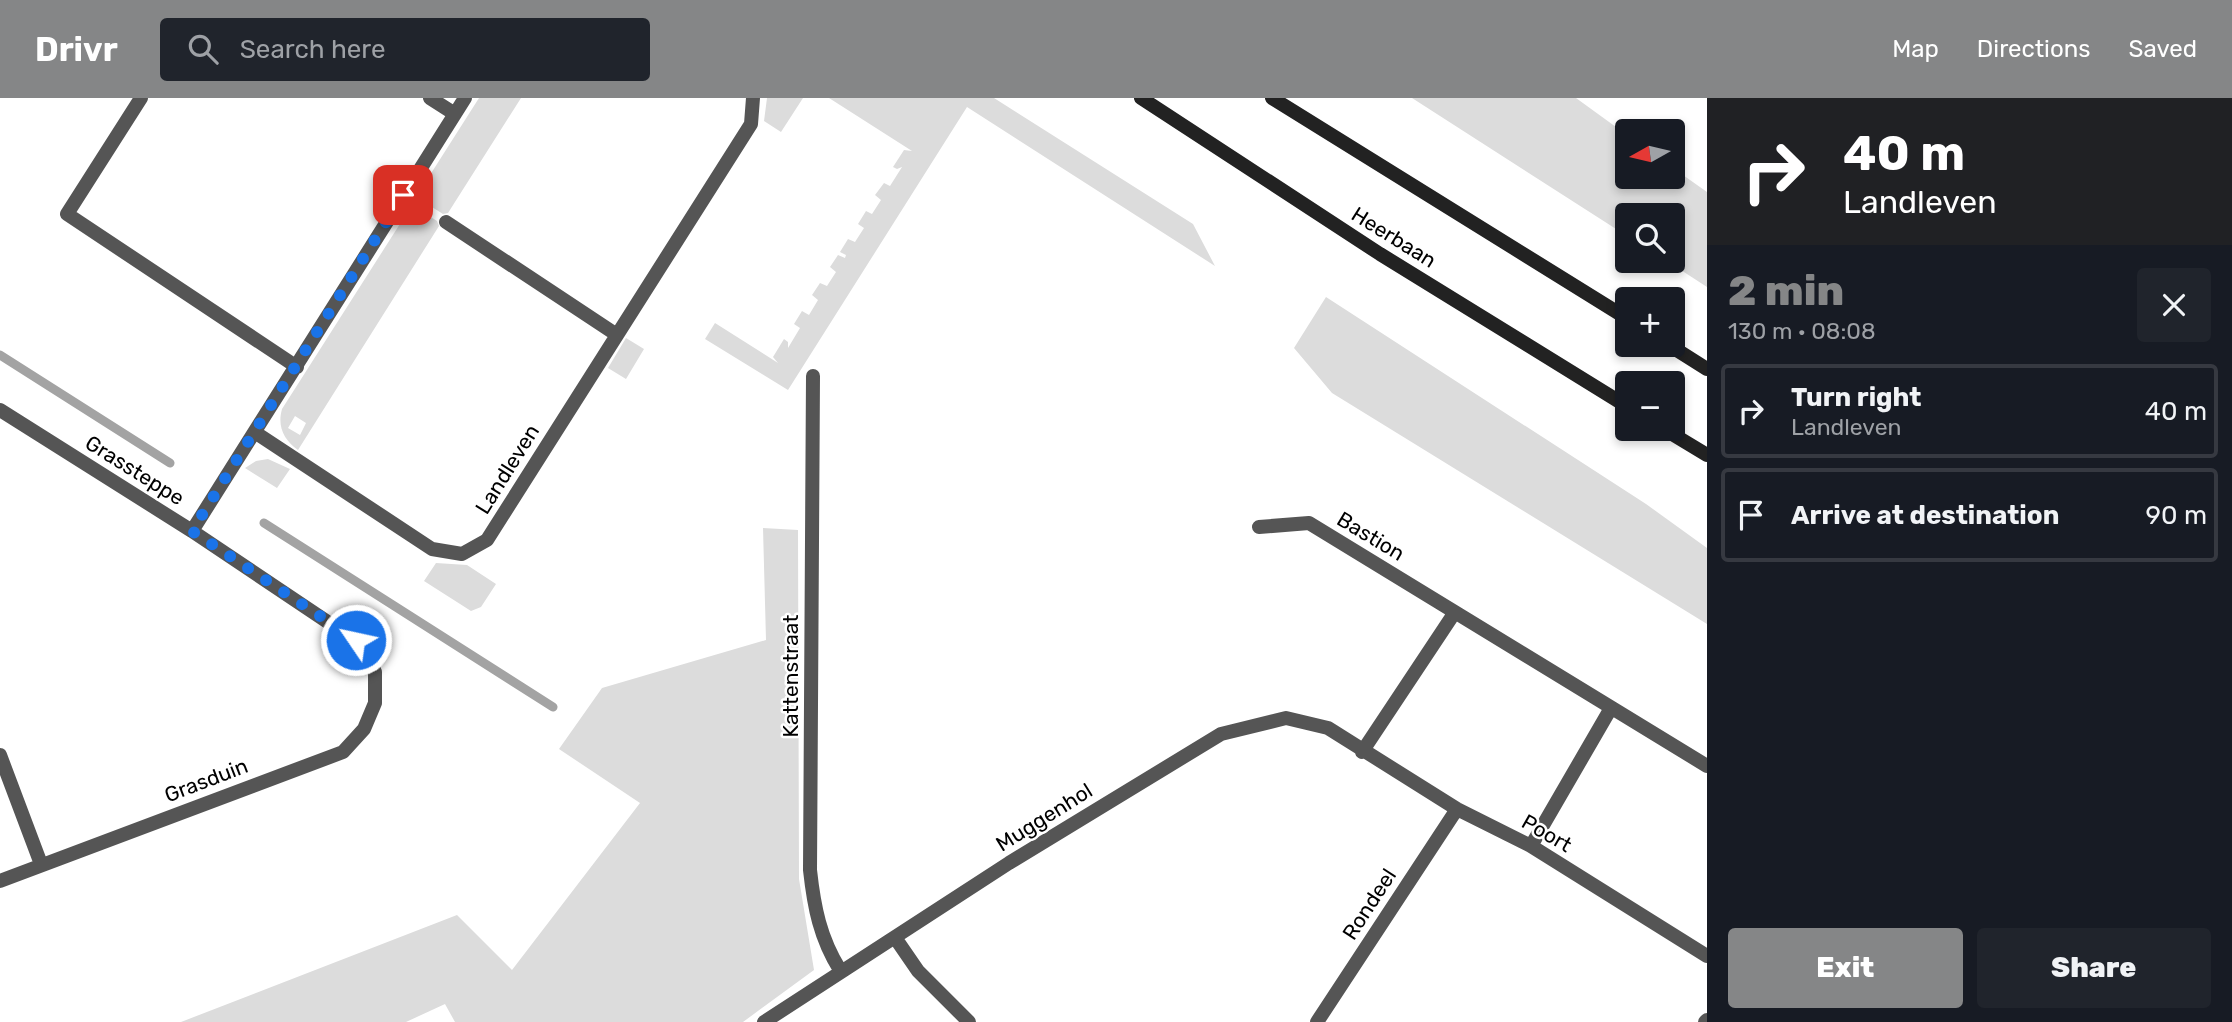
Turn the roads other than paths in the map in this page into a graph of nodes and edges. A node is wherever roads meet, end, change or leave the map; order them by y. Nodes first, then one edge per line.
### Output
1 (141, 98) edge
2 (430, 98) edge
3 (465, 98) edge
4 (753, 98) edge
5 (1141, 98) edge
6 (1272, 98) edge
7 (455, 114) junction
8 (446, 222) dead end
9 (1615, 311) edge
10 (617, 335) junction
11 (1685, 355) edge
12 (297, 367) junction
13 (1707, 369) edge
14 (813, 376) dead end
15 (1615, 399) edge
16 (0, 410) edge
17 (256, 433) junction
18 (1684, 441) edge
19 (1707, 455) edge
20 (1259, 527) dead end
21 (192, 531) junction
22 (1455, 612) junction
23 (375, 672) joint
24 (1611, 708) junction
25 (1362, 752) junction
26 (0, 755) edge
27 (1707, 766) edge
28 (1457, 809) junction
29 (1531, 846) junction
30 (41, 864) junction
31 (0, 881) edge
32 (896, 939) junction
33 (1707, 956) edge
34 (841, 970) junction
35 (764, 1022) edge
36 (970, 1022) edge
37 (1317, 1022) edge

1 - 12 street
2 - 7 street
3 - 7 street
4 - 10 street, Landleven
5 - 15 main road, Heerbaan
6 - 9 main road
7 - 12 street
8 - 10 street
10 - 17 street, Landleven
11 - 13 main road
12 - 17 street
14 - 34 street, Kattenstraat
16 - 21 street, Grassteppe
17 - 21 street
18 - 19 main road
20 - 22 street, Bastion
21 - 23 street, Grassteppe
22 - 24 street, Bastion
22 - 25 street
23 - 30 street, Grasduin
24 - 27 street, Bastion
24 - 29 street
25 - 28 street, Poort
25 - 32 street, Muggenhol
26 - 30 street
28 - 29 street, Poort
28 - 37 street, Rondeel
29 - 33 street, Poort
30 - 31 street, Grasduin
32 - 34 street, Muggenhol
32 - 36 street
34 - 35 street, Muggenhol

